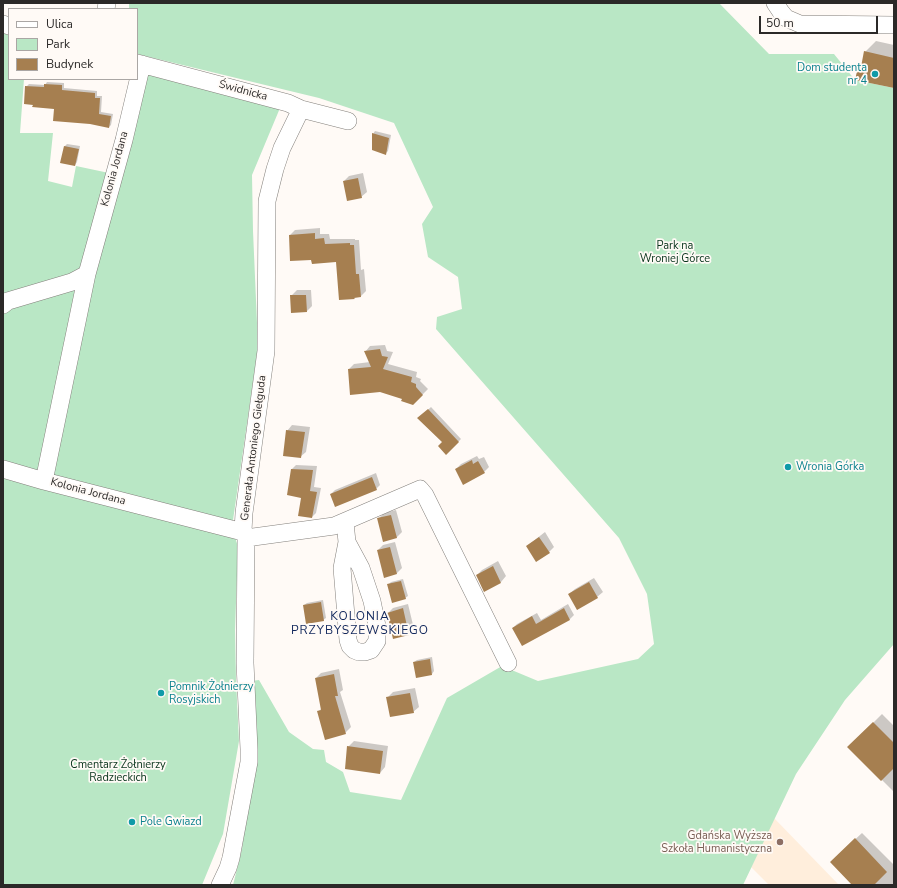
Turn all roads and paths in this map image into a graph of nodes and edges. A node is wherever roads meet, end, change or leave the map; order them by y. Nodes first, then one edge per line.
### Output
1 (775, 3) edge
2 (894, 25) edge
3 (139, 63) edge
4 (136, 80) edge
5 (301, 109) junction
6 (348, 121) dead end
7 (87, 274) junction
8 (3, 305) edge
9 (3, 468) edge
10 (44, 481) junction
11 (345, 522) junction
12 (245, 535) junction
13 (347, 542) junction
14 (508, 663) dead end
15 (220, 885) edge

1 - 2 street
3 - 5 street, Świdnicka
4 - 7 street, Kolonia Jordana
5 - 6 street, Świdnicka
5 - 12 street, Generała Antoniego Giełguda
7 - 8 street
7 - 10 street, Kolonia Jordana
9 - 10 street
10 - 12 street, Kolonia Jordana
11 - 12 street, Kolonia Jordana
11 - 13 street
11 - 14 street, Kolonia Jordana
12 - 15 street, Generała Antoniego Giełguda
13 - 13 street

